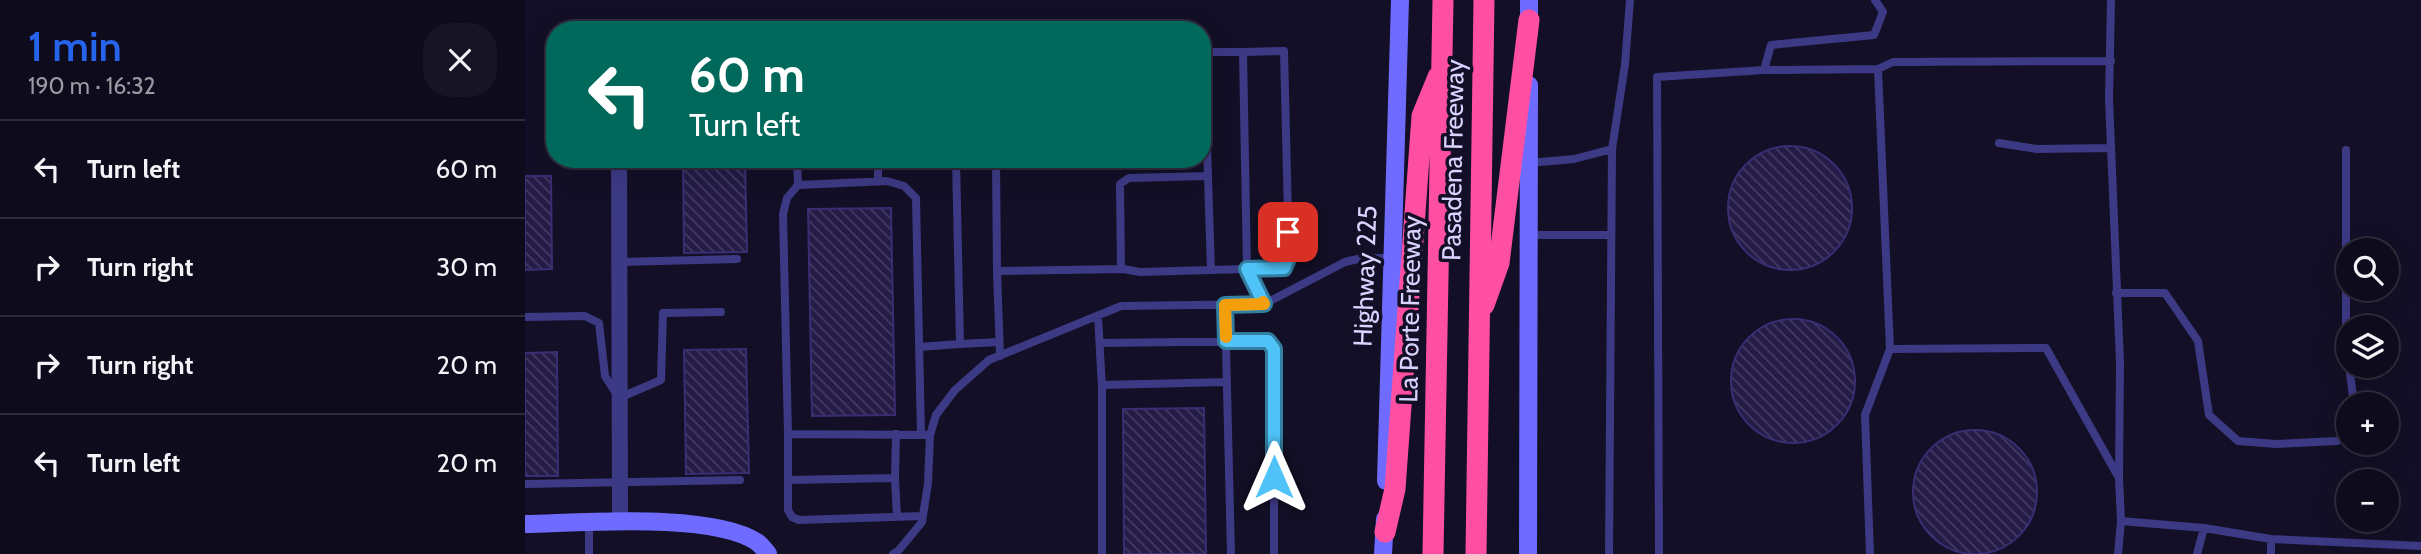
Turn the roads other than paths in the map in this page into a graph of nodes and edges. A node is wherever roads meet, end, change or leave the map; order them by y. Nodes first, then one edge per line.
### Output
1 (1400, 0) edge
2 (1443, 0) edge
3 (1484, 0) edge
4 (1630, 0) edge
5 (1875, 0) edge
6 (2111, 0) edge
7 (1529, 10) edge
8 (1211, 52) edge
9 (1243, 52) junction
10 (2111, 61) junction
11 (1443, 65) junction
12 (1878, 69) junction
13 (1764, 70) junction
14 (1999, 143) dead end
15 (2111, 148) junction
16 (1612, 149) junction
17 (2346, 150) dead end
18 (1529, 163) junction
19 (619, 168) edge
20 (797, 168) edge
21 (878, 168) edge
22 (956, 168) edge
23 (996, 168) edge
24 (1207, 168) edge
25 (1207, 176) junction
26 (878, 182) junction
27 (798, 185) junction
28 (1529, 235) junction
29 (1611, 235) junction
30 (1391, 258) junction
31 (737, 259) dead end
32 (619, 262) junction
33 (1121, 269) junction
34 (1247, 269) junction
35 (1210, 270) junction
36 (997, 271) junction
37 (2116, 293) junction
38 (1264, 304) junction
39 (1225, 305) junction
40 (721, 312) dead end
41 (2346, 315) edge
42 (1098, 316) junction
43 (525, 317) edge
44 (1478, 321) junction
45 (1226, 341) junction
46 (999, 342) junction
47 (1100, 343) junction
48 (960, 344) junction
49 (919, 346) junction
50 (1890, 349) junction
51 (1000, 356) junction
52 (1227, 382) junction
53 (1102, 385) junction
54 (619, 398) junction
55 (788, 434) junction
56 (896, 434) junction
57 (925, 435) junction
58 (2336, 441) edge
59 (895, 478) junction
60 (2119, 478) junction
61 (740, 480) dead end
62 (788, 480) junction
63 (620, 483) junction
64 (525, 484) edge
65 (923, 516) junction
66 (897, 517) junction
67 (2121, 521) junction
68 (620, 522) junction
69 (589, 523) junction
70 (525, 524) edge
71 (2204, 528) junction
72 (1385, 532) junction
73 (2271, 538) junction
74 (2421, 546) edge
75 (589, 554) edge
76 (768, 554) edge
77 (893, 554) edge
78 (1102, 554) edge
79 (1231, 554) edge
80 (1274, 554) edge
81 (1383, 554) edge
82 (1433, 554) edge
83 (1476, 554) edge
84 (1528, 554) edge
85 (1609, 554) edge
86 (1659, 554) edge
87 (1870, 554) edge
88 (2118, 554) edge
89 (2197, 554) edge
90 (2271, 554) edge

1 - 30 main road, Highway 225
2 - 11 highway, Pasadena Freeway
3 - 44 highway, Pasadena Freeway
4 - 16 lane
5 - 13 lane
6 - 10 lane
7 - 18 main road
7 - 44 highway
8 - 9 lane
9 - 34 lane
9 - 34 lane
10 - 12 lane
10 - 15 lane
11 - 72 highway
11 - 82 highway, La Porte Freeway
12 - 13 lane
12 - 50 lane
13 - 86 lane
14 - 15 lane
15 - 37 lane
16 - 18 lane
16 - 29 lane
17 - 41 lane
18 - 28 main road
19 - 32 street
20 - 27 lane
21 - 26 lane
22 - 48 lane
23 - 36 lane
24 - 25 lane
25 - 33 lane
25 - 35 lane
26 - 27 lane
26 - 49 lane
27 - 55 lane
28 - 29 lane
28 - 84 main road
29 - 85 lane
30 - 38 lane
30 - 72 main road, Highway 225
31 - 32 lane
32 - 54 street
33 - 35 lane
33 - 36 lane
34 - 35 lane
34 - 38 lane
36 - 46 lane
37 - 58 lane
37 - 60 lane
38 - 39 lane
39 - 42 lane
39 - 45 lane
40 - 54 lane
42 - 47 lane
42 - 51 lane
43 - 54 lane
44 - 83 highway
45 - 47 lane
45 - 52 lane
45 - 80 lane
46 - 48 lane
46 - 51 lane
47 - 53 lane
48 - 49 lane
49 - 57 lane
50 - 60 lane
50 - 87 lane
51 - 57 lane
52 - 53 lane
52 - 79 lane
53 - 78 lane
54 - 63 street
55 - 56 lane
55 - 62 lane
56 - 57 lane
56 - 59 lane
57 - 65 lane
59 - 62 lane
59 - 66 lane
60 - 67 lane
61 - 63 lane
62 - 66 lane
63 - 64 lane
63 - 68 street
65 - 66 lane
65 - 77 lane
67 - 71 lane
67 - 88 lane
68 - 69 main road
68 - 76 main road
69 - 70 main road
69 - 75 lane
71 - 73 lane
71 - 89 lane
72 - 81 main road, Highway 225
73 - 74 lane
73 - 90 lane

